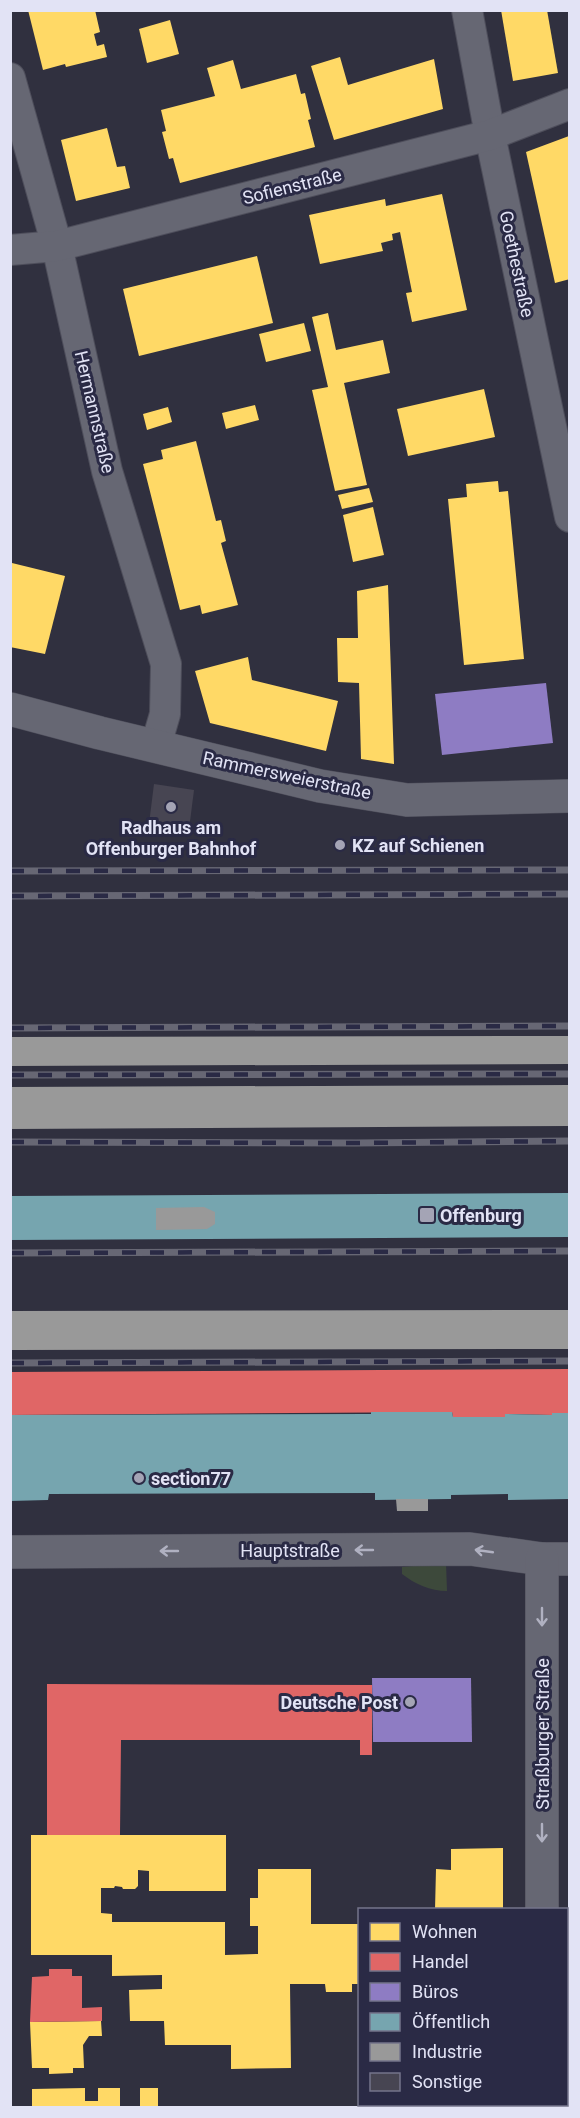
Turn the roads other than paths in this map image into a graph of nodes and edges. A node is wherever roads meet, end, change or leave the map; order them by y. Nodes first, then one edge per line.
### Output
1 (467, 10) edge
2 (10, 78) edge
3 (570, 104) edge
4 (490, 135) junction
5 (57, 246) junction
6 (10, 250) edge
7 (570, 517) edge
8 (10, 709) edge
9 (156, 746) junction
10 (570, 796) edge
11 (10, 1552) edge
12 (556, 1559) edge
13 (542, 1908) edge

1 - 4 street, Goethestraße
2 - 5 street, Hermannstraße
3 - 4 street, Sofienstraße
4 - 5 street, Sofienstraße
4 - 7 street, Goethestraße
5 - 6 street, Sofienstraße
5 - 9 street, Hermannstraße
8 - 9 street, Rammersweierstraße
9 - 10 street, Rammersweierstraße
12 -> 11 street, Hauptstraße
12 -> 13 street, Straßburger Straße

